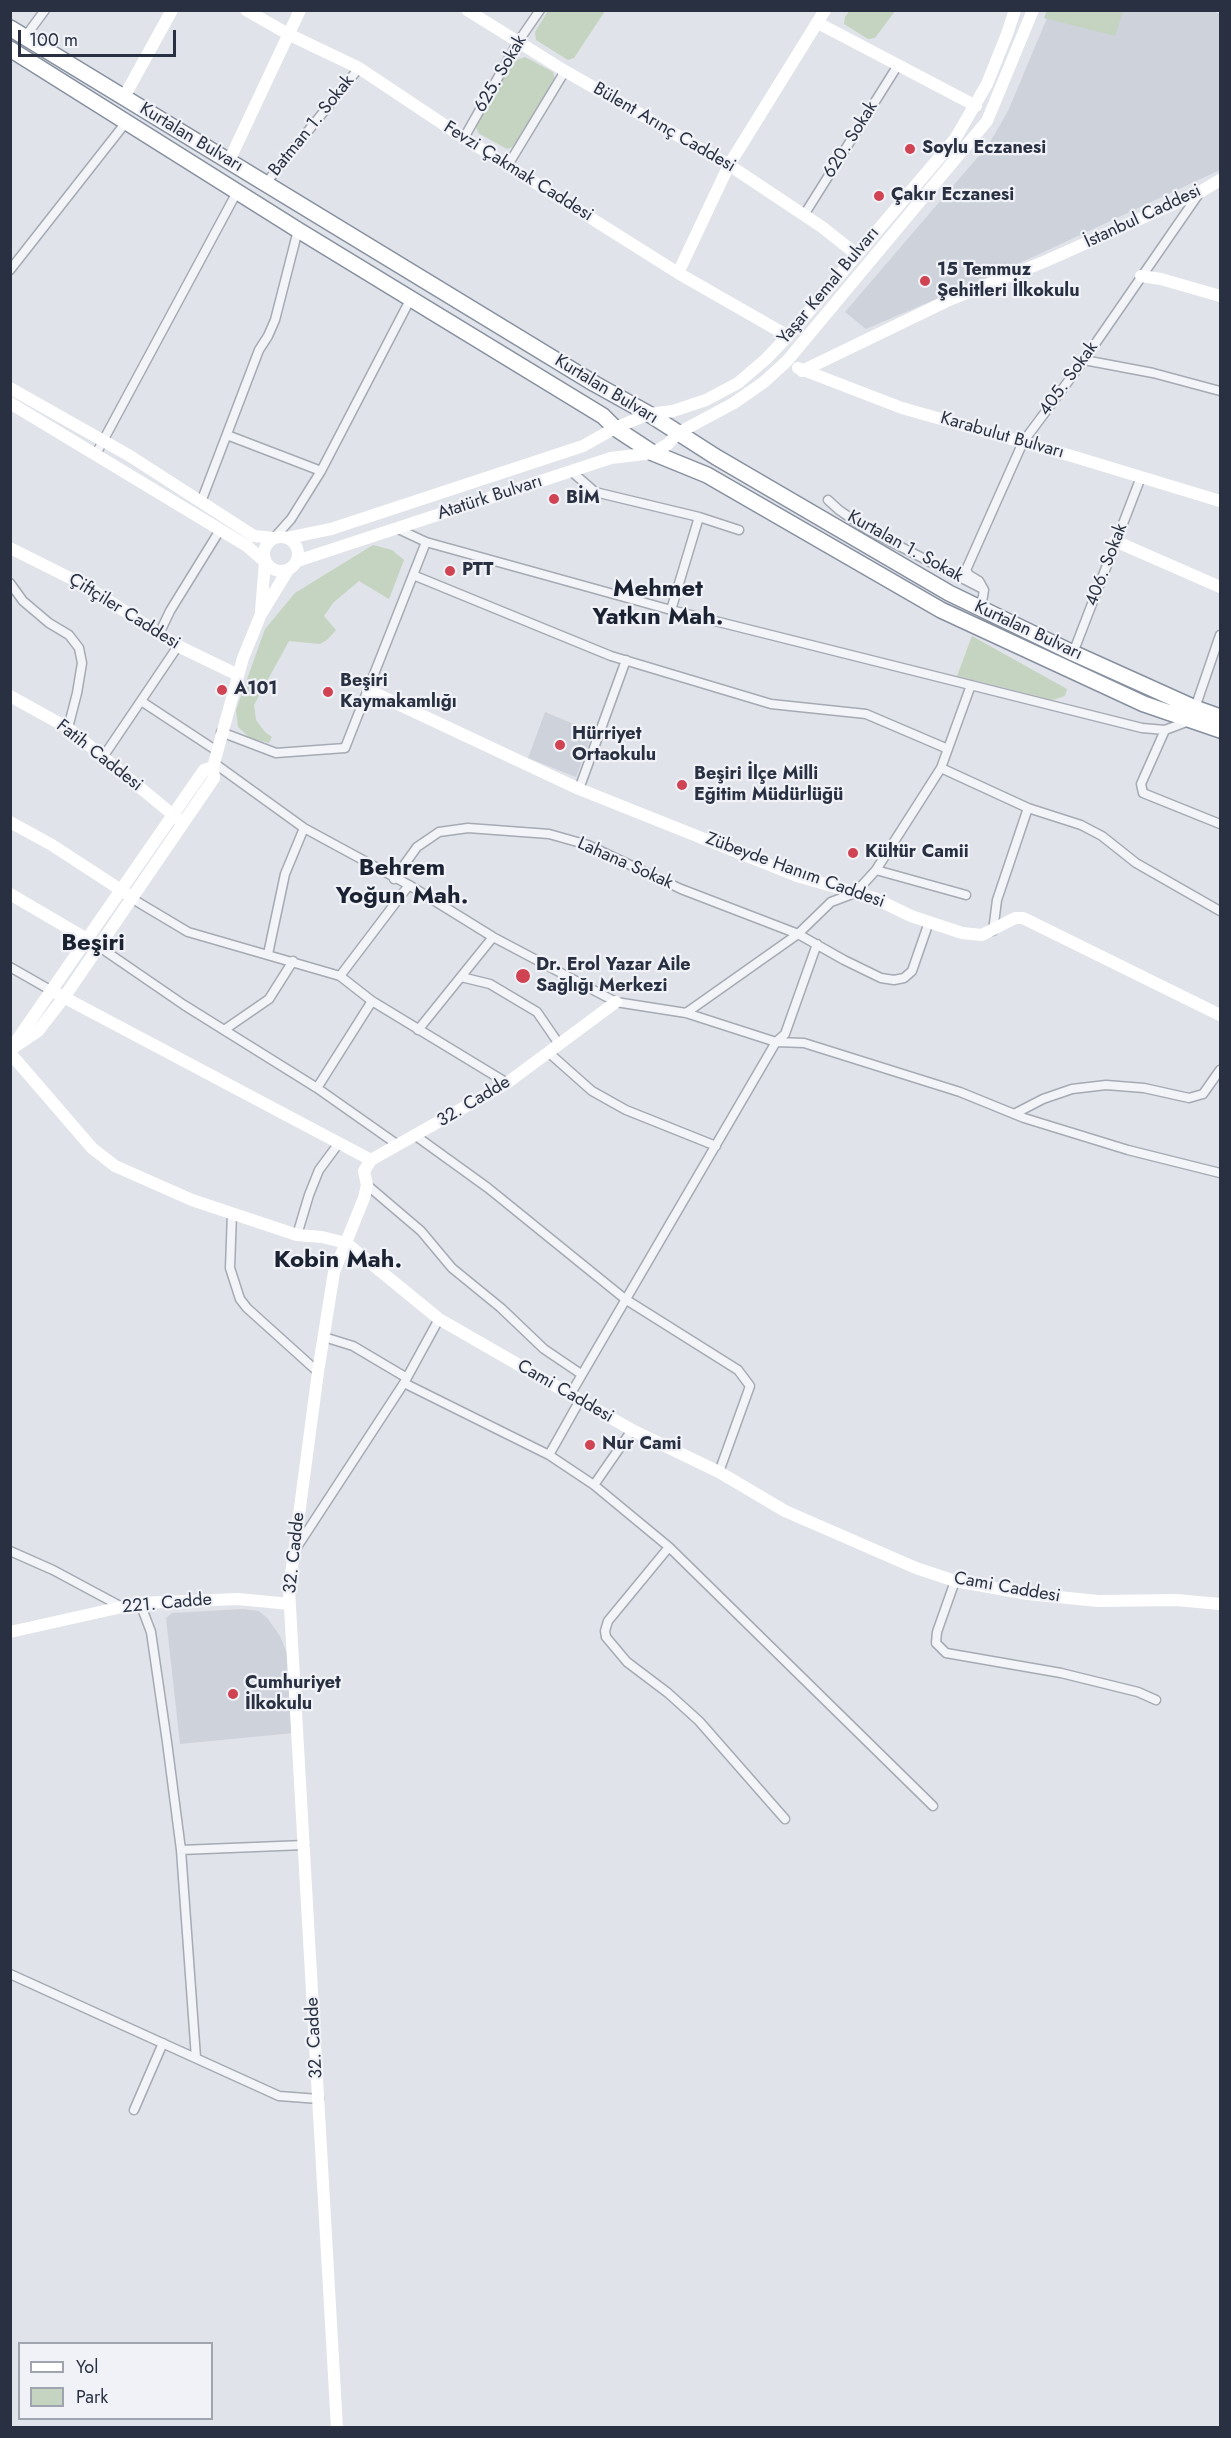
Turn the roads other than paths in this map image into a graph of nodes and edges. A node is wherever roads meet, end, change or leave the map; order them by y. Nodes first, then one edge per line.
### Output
1 (45, 10) edge
2 (172, 10) edge
3 (246, 10) edge
4 (300, 10) edge
5 (467, 10) edge
6 (540, 10) edge
7 (825, 10) edge
8 (1015, 10) edge
9 (1034, 10) edge
10 (818, 23) junction
11 (10, 28) edge
12 (288, 34) junction
13 (25, 37) junction
14 (518, 42) junction
15 (10, 49) edge
16 (898, 65) junction
17 (359, 68) junction
18 (565, 71) junction
19 (124, 97) junction
20 (976, 106) junction
21 (127, 121) junction
22 (464, 138) junction
23 (229, 161) junction
24 (508, 165) junction
25 (729, 165) junction
26 (1221, 180) edge
27 (266, 183) junction
28 (237, 192) junction
29 (1200, 192) junction
30 (804, 215) junction
31 (298, 230) junction
32 (856, 254) junction
33 (10, 270) edge
34 (678, 273) junction
35 (1141, 276) junction
36 (1221, 296) edge
37 (411, 298) junction
38 (788, 336) junction
39 (1084, 360) junction
40 (787, 361) junction
41 (802, 370) junction
42 (10, 388) edge
43 (1221, 392) edge
44 (10, 403) edge
45 (649, 414) junction
46 (615, 428) junction
47 (678, 433) junction
48 (227, 435) junction
49 (104, 441) junction
50 (1023, 442) junction
51 (653, 453) junction
52 (96, 454) junction
53 (321, 471) junction
54 (571, 471) junction
55 (1141, 477) junction
56 (828, 500) dead end
57 (1221, 501) edge
58 (201, 502) junction
59 (699, 517) junction
60 (396, 528) junction
61 (220, 530) junction
62 (739, 530) dead end
63 (274, 538) junction
64 (287, 538) junction
65 (1115, 541) junction
66 (426, 542) junction
67 (10, 548) edge
68 (265, 561) junction
69 (297, 561) junction
70 (288, 570) junction
71 (413, 575) junction
72 (10, 583) edge
73 (1221, 587) edge
74 (984, 590) junction
75 (981, 608) junction
76 (671, 610) junction
77 (261, 614) junction
78 (160, 632) junction
79 (1221, 634) edge
80 (178, 646) junction
81 (1073, 653) junction
82 (626, 660) junction
83 (238, 675) junction
84 (971, 685) junction
85 (368, 690) junction
86 (10, 696) edge
87 (141, 701) junction
88 (1192, 714) junction
89 (1221, 717) edge
90 (68, 728) junction
91 (1165, 730) junction
92 (1221, 730) edge
93 (221, 732) junction
94 (948, 749) junction
95 (103, 757) junction
96 (214, 760) junction
97 (941, 768) junction
98 (579, 789) junction
99 (1028, 808) junction
100 (178, 819) junction
101 (10, 822) edge
102 (1221, 824) edge
103 (304, 828) junction
104 (876, 870) junction
105 (394, 879) junction
106 (409, 885) junction
107 (855, 893) junction
108 (10, 894) edge
109 (126, 894) junction
110 (966, 895) dead end
111 (1221, 911) edge
112 (929, 922) junction
113 (993, 931) junction
114 (798, 934) junction
115 (493, 937) junction
116 (92, 942) junction
117 (817, 944) junction
118 (268, 954) junction
119 (293, 961) junction
120 (10, 967) edge
121 (340, 976) junction
122 (461, 977) junction
123 (52, 991) junction
124 (64, 996) junction
125 (372, 1001) junction
126 (616, 1002) junction
127 (686, 1013) junction
128 (1221, 1015) edge
129 (224, 1030) junction
130 (418, 1030) junction
131 (776, 1042) junction
132 (559, 1044) junction
133 (10, 1051) edge
134 (548, 1052) junction
135 (1221, 1070) edge
136 (507, 1083) junction
137 (317, 1088) junction
138 (1014, 1114) junction
139 (416, 1136) junction
140 (339, 1143) junction
141 (398, 1145) junction
142 (716, 1146) junction
143 (371, 1160) junction
144 (1221, 1173) edge
145 (367, 1185) junction
146 (232, 1213) junction
147 (297, 1235) junction
148 (346, 1243) junction
149 (625, 1299) junction
150 (439, 1319) junction
151 (324, 1337) junction
152 (318, 1372) junction
153 (581, 1374) junction
154 (405, 1381) junction
155 (575, 1398) junction
156 (632, 1430) junction
157 (549, 1455) junction
158 (719, 1472) junction
159 (594, 1485) junction
160 (669, 1547) junction
161 (295, 1550) junction
162 (10, 1551) edge
163 (955, 1581) junction
164 (140, 1603) junction
165 (290, 1604) junction
166 (1221, 1604) edge
167 (122, 1607) junction
168 (10, 1632) edge
169 (1156, 1700) dead end
170 (933, 1806) dead end
171 (785, 1819) dead end
172 (304, 1845) junction
173 (181, 1850) junction
174 (10, 1974) edge
175 (163, 2043) junction
176 (196, 2058) junction
177 (319, 2099) junction
178 (134, 2110) dead end
179 (337, 2427) edge

1 - 13 street
2 - 19 street
3 - 12 street, Fevzi Çakmak Caddesi
4 - 12 street
5 - 14 street, Bülent Arınç Caddesi
6 - 14 street, 625. Sokak
7 - 10 street
8 - 20 street, Yaşar Kemal Bulvarı
9 - 40 street, Yaşar Kemal Bulvarı
10 - 16 street
10 - 25 street
11 - 13 highway, Kurtalan Bulvarı
12 - 17 street, Fevzi Çakmak Caddesi
12 - 23 street
13 - 19 highway, Kurtalan Bulvarı
14 - 18 street, Bülent Arınç Caddesi
14 - 22 street, 625. Sokak
15 - 21 highway, Kurtalan Bulvarı
16 - 20 street
16 - 30 street, 620. Sokak
17 - 22 street, Fevzi Çakmak Caddesi
17 - 27 street, Batman 1. Sokak
18 - 24 street
18 - 25 street, Bülent Arınç Caddesi
19 - 23 highway, Kurtalan Bulvarı
20 - 32 street, Yaşar Kemal Bulvarı
21 - 28 highway, Kurtalan Bulvarı
21 - 33 street
22 - 24 street, Fevzi Çakmak Caddesi
23 - 27 highway, Kurtalan Bulvarı
24 - 34 street, Fevzi Çakmak Caddesi
25 - 30 street, Bülent Arınç Caddesi
25 - 34 street
26 - 29 street, İstanbul Caddesi
27 - 45 highway, Kurtalan Bulvarı
28 - 31 highway, Kurtalan Bulvarı
28 - 49 street
29 - 35 street, 405. Sokak
29 - 41 street, İstanbul Caddesi
30 - 32 street, Bülent Arınç Caddesi
31 - 37 highway, Kurtalan Bulvarı
31 - 48 street
32 - 38 street, Yaşar Kemal Bulvarı
34 - 38 street, Fevzi Çakmak Caddesi
35 - 36 street
35 - 39 street, 405. Sokak
37 - 46 highway, Kurtalan Bulvarı
37 - 53 street
38 - 45 street, Yaşar Kemal Bulvarı
39 - 43 street
39 - 50 street, 405. Sokak
40 - 41 street, Karabulut Bulvarı
40 - 47 street, Yaşar Kemal Bulvarı
41 - 50 street, Karabulut Bulvarı
42 - 49 street
44 - 52 street
45 - 46 street, Atatürk Bulvarı
45 - 47 highway, Kurtalan Bulvarı
46 - 51 highway, Kurtalan Bulvarı
46 - 64 street, Atatürk Bulvarı
47 - 51 street
47 - 75 highway, Kurtalan Bulvarı
48 - 53 street
48 - 58 street
49 - 52 street
49 - 58 street
50 - 55 street, Karabulut Bulvarı
50 - 74 street, 405. Sokak
51 - 54 street, Atatürk Bulvarı
51 - 88 highway, Kurtalan Bulvarı
52 - 61 street
53 - 63 street
54 - 59 street
54 - 60 street, Atatürk Bulvarı
55 - 57 street, Karabulut Bulvarı
55 - 65 street, 406. Sokak
56 - 74 street, Kurtalan 1. Sokak
58 - 63 street
59 - 62 street
59 - 76 street
60 - 66 street
60 - 69 street, Atatürk Bulvarı
61 - 68 street
61 - 78 street
63 - 64 street
63 - 68 street
64 - 69 street
65 - 73 street
65 - 81 street, 406. Sokak
66 - 71 street
66 - 76 street
67 - 78 street, Çiftçiler Caddesi
68 - 70 street
68 - 77 street
69 - 70 street
70 - 77 street
71 - 82 street
71 - 85 street
72 - 90 street
74 - 75 street
75 - 81 highway, Kurtalan Bulvarı
76 - 84 street
77 - 83 street
78 - 80 street, Çiftçiler Caddesi
79 - 88 street
80 - 83 street, Çiftçiler Caddesi
80 - 87 street
81 - 88 highway, Kurtalan Bulvarı
82 - 94 street
82 - 98 street
83 - 93 street
84 - 91 street
84 - 94 street
85 - 93 street
85 - 98 street, Zübeyde Hanım Caddesi
86 - 90 street, Fatih Caddesi
87 - 95 street
87 - 96 street
88 - 89 highway, Kurtalan Bulvarı
88 - 91 street
88 - 92 highway, Kurtalan Bulvarı
90 - 95 street, Fatih Caddesi
91 - 102 street
93 - 96 street
94 - 97 street
95 - 100 street, Fatih Caddesi
96 - 100 street
96 - 103 street
97 - 99 street
97 - 104 street
98 - 107 street, Zübeyde Hanım Caddesi
99 - 111 street
99 - 113 street
100 - 109 street
101 - 109 street
103 - 105 street
103 - 118 street
104 - 107 street
104 - 110 street
105 - 106 street
105 - 114 street, Lahana Sokak
106 - 115 street
106 - 121 street
107 - 112 street, Zübeyde Hanım Caddesi
107 - 114 street
108 - 116 street
109 - 116 street
109 - 118 street
112 - 113 street, Zübeyde Hanım Caddesi
112 - 117 street, Lahana Sokak
113 - 128 street, Zübeyde Hanım Caddesi
114 - 117 street, Lahana Sokak
114 - 127 street
115 - 122 street
115 - 126 street
116 - 123 street
116 - 124 street
116 - 129 street
117 - 131 street
118 - 119 street
119 - 121 street
119 - 129 street
120 - 123 street
121 - 125 street
122 - 130 street
122 - 132 street
123 - 124 street
123 - 133 street
124 - 133 street
124 - 140 street
125 - 130 street
125 - 137 street
126 - 127 street
126 - 132 street, 32. Cadde
127 - 131 street
129 - 137 street
130 - 136 street
131 - 138 street
131 - 142 street
132 - 134 street, 32. Cadde
133 - 146 street, Cami Caddesi
134 - 136 street, 32. Cadde
134 - 142 street
135 - 138 street
136 - 139 street, 32. Cadde
137 - 141 street
138 - 144 street
139 - 141 street, 32. Cadde
139 - 149 street
140 - 143 street
140 - 147 street
141 - 143 street, 32. Cadde
142 - 149 street
143 - 145 street, 32. Cadde
145 - 148 street, 32. Cadde
145 - 153 street
146 - 147 street, Cami Caddesi
146 - 152 street
147 - 148 street, Cami Caddesi
148 - 150 street, Cami Caddesi
148 - 151 street, 32. Cadde
149 - 153 street
149 - 158 street
150 - 154 street
150 - 155 street, Cami Caddesi
151 - 152 street, 32. Cadde
151 - 154 street
152 - 161 street, 32. Cadde
153 - 155 street
154 - 157 street
154 - 161 street
155 - 156 street, Cami Caddesi
155 - 157 street
156 - 158 street, Cami Caddesi
156 - 159 street
157 - 159 street
158 - 163 street, Cami Caddesi
159 - 160 street
160 - 170 street
160 - 171 street
161 - 165 street, 32. Cadde
162 - 167 street
163 - 166 street, Cami Caddesi
163 - 169 street
164 - 165 street, 221. Cadde
164 - 167 street, 221. Cadde
164 - 173 street
165 - 172 street, 32. Cadde
167 - 168 street, 221. Cadde
172 - 173 street
172 - 177 street, 32. Cadde
173 - 176 street
174 - 175 street
175 - 176 street
175 - 178 street
176 - 177 street
177 - 179 street, 32. Cadde

